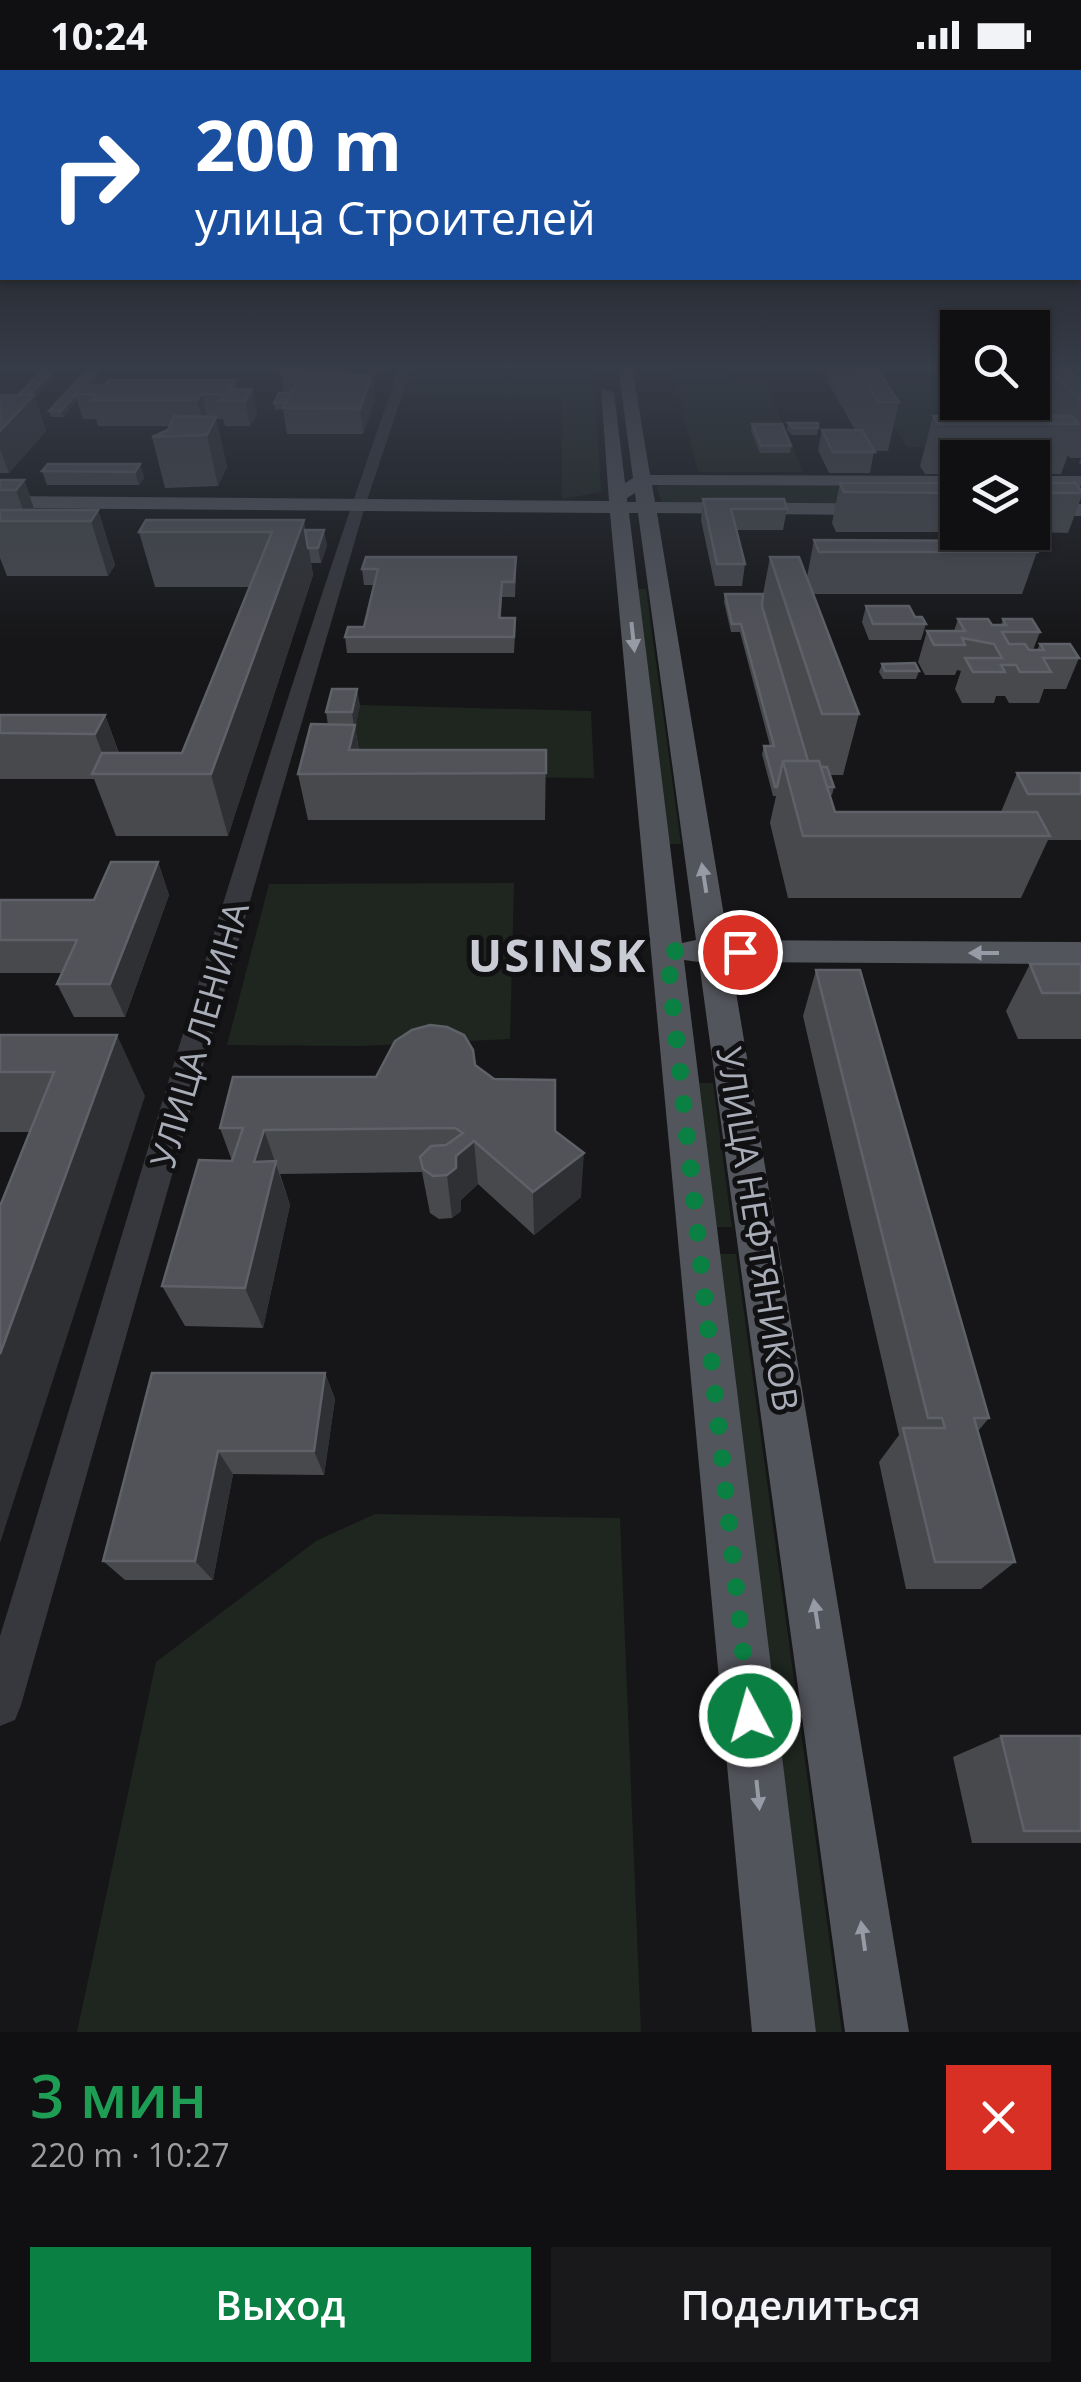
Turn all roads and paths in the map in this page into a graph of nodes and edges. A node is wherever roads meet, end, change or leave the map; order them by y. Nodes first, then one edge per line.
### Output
1 (375, 458) edge
2 (622, 458) edge
3 (629, 458) edge
4 (940, 481) edge
5 (1050, 481) edge
6 (1081, 481) edge
7 (631, 498) junction
8 (0, 502) edge
9 (360, 503) junction
10 (940, 509) edge
11 (1050, 510) edge
12 (1081, 510) edge
13 (643, 586) junction
14 (667, 951) junction
15 (714, 952) junction
16 (1081, 953) edge
17 (0, 1706) edge
18 (784, 2032) edge
19 (877, 2032) edge

1 - 9 street, УЛИЦА ЛЕНИНА
2 - 7 main road, УЛИЦА НЕФТЯНИКОВ
3 - 7 main road, УЛИЦА НЕФТЯНИКОВ
4 - 7 main road
5 - 6 main road
7 - 9 main road
7 - 10 main road
7 - 13 main road, УЛИЦА НЕФТЯНИКОВ
8 - 9 main road
9 - 17 street, УЛИЦА ЛЕНИНА
11 - 12 main road
13 -> 14 main road, УЛИЦА НЕФТЯНИКОВ
15 -> 13 main road, УЛИЦА НЕФТЯНИКОВ
14 - 15 main road
14 -> 18 main road, УЛИЦА НЕФТЯНИКОВ
16 -> 15 main road
19 -> 15 main road, УЛИЦА НЕФТЯНИКОВ

